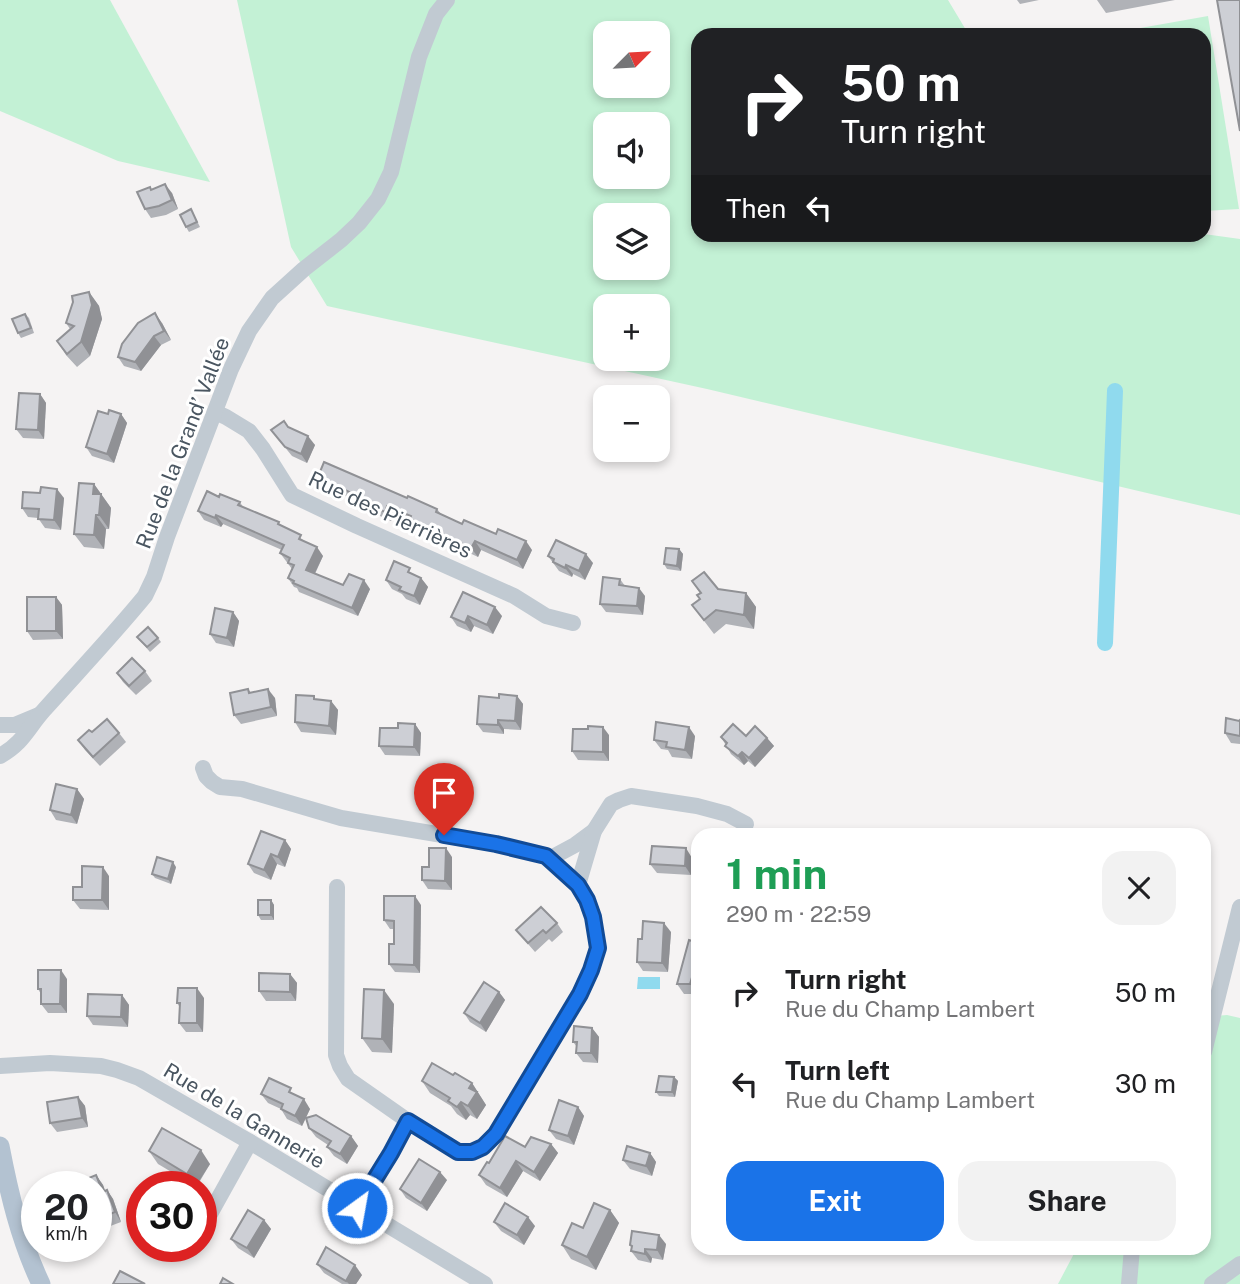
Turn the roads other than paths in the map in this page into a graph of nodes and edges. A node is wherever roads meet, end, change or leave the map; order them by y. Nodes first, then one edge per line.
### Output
1 (447, 0) edge
2 (215, 412) junction
3 (573, 623) dead end
4 (40, 715) junction
5 (0, 725) edge
6 (0, 756) edge
7 (203, 768) dead end
8 (746, 824) dead end
9 (594, 831) junction
10 (550, 859) junction
11 (578, 885) junction
12 (337, 887) dead end
13 (1240, 907) edge
14 (1211, 1024) edge
15 (0, 1066) edge
16 (408, 1121) junction
17 (250, 1142) junction
18 (0, 1146) edge
19 (217, 1201) edge
20 (357, 1208) junction
21 (1131, 1255) edge
22 (1240, 1264) edge
23 (41, 1284) edge
24 (485, 1284) edge
25 (1129, 1284) edge
26 (1212, 1284) edge

1 - 2 street, Rue de la Grand’ Vallée
2 - 3 street, Rue des Pierrières
2 - 4 street, Rue de la Grand’ Vallée
4 - 5 street
4 - 6 street, Rue de la Grand’ Vallée
7 - 10 street
8 - 9 street
9 - 10 street
9 - 11 street
10 - 11 street
11 - 16 street
12 - 16 street
13 - 14 street
15 - 17 street, Rue de la Gannerie
16 - 20 street
17 - 19 street
17 - 20 street, Rue de la Gannerie
18 - 23 main road
20 - 24 street, Rue de la Gannerie
21 - 25 street
22 - 26 street

